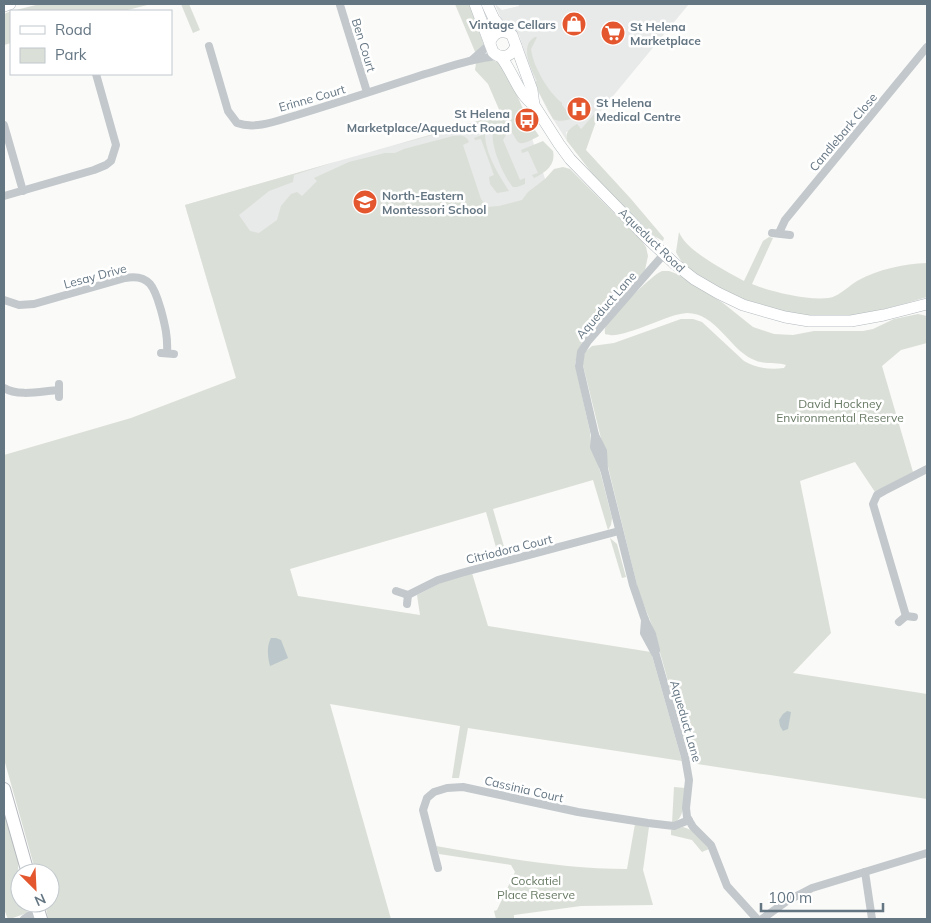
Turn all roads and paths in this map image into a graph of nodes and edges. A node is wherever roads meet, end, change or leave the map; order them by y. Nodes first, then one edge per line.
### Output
1 (10, 4) edge
2 (475, 4) edge
3 (486, 4) edge
4 (340, 5) edge
5 (4, 6) edge
6 (504, 31) junction
7 (490, 43) junction
8 (209, 46) dead end
9 (516, 46) junction
10 (927, 48) edge
11 (500, 56) junction
12 (472, 60) junction
13 (94, 75) edge
14 (367, 92) junction
15 (534, 105) junction
16 (4, 125) edge
17 (23, 191) junction
18 (4, 196) edge
19 (790, 235) dead end
20 (664, 254) junction
21 (4, 300) edge
22 (927, 304) edge
23 (168, 353) dead end
24 (4, 388) edge
25 (59, 390) dead end
26 (927, 469) edge
27 (619, 531) junction
28 (396, 591) dead end
29 (408, 595) junction
30 (407, 604) dead end
31 (899, 622) dead end
32 (4, 789) edge
33 (689, 820) junction
34 (927, 853) edge
35 (25, 863) edge
36 (438, 868) dead end
37 (865, 872) junction
38 (36, 913) edge
39 (24, 919) edge
40 (757, 919) edge
41 (762, 919) edge
42 (872, 919) edge

1 - 5 main road
2 - 7 main road
3 - 6 main road
4 - 14 street, Ben Court
6 - 7 main road
6 - 9 main road
7 - 11 main road
7 - 12 street, Erinne Court
8 - 14 street, Erinne Court
9 - 11 main road
9 - 15 main road, Aqueduct Road
10 - 19 street, Candlebark Close
11 - 12 street, Erinne Court
11 - 15 main road, Aqueduct Road
12 - 14 street, Erinne Court
13 - 17 street
15 - 20 main road, Aqueduct Road
16 - 17 street
17 - 18 street
20 - 22 main road, Aqueduct Road
20 - 27 street, Aqueduct Lane
21 - 23 street, Lesay Drive
24 - 25 street
26 - 31 street
27 - 29 street, Citriodora Court
27 - 33 street, Aqueduct Lane
28 - 29 street
29 - 30 street
32 - 35 main road
33 - 36 street, Cassinia Court
33 - 40 street
34 - 37 street
37 - 41 street
37 - 42 street
38 - 39 street

